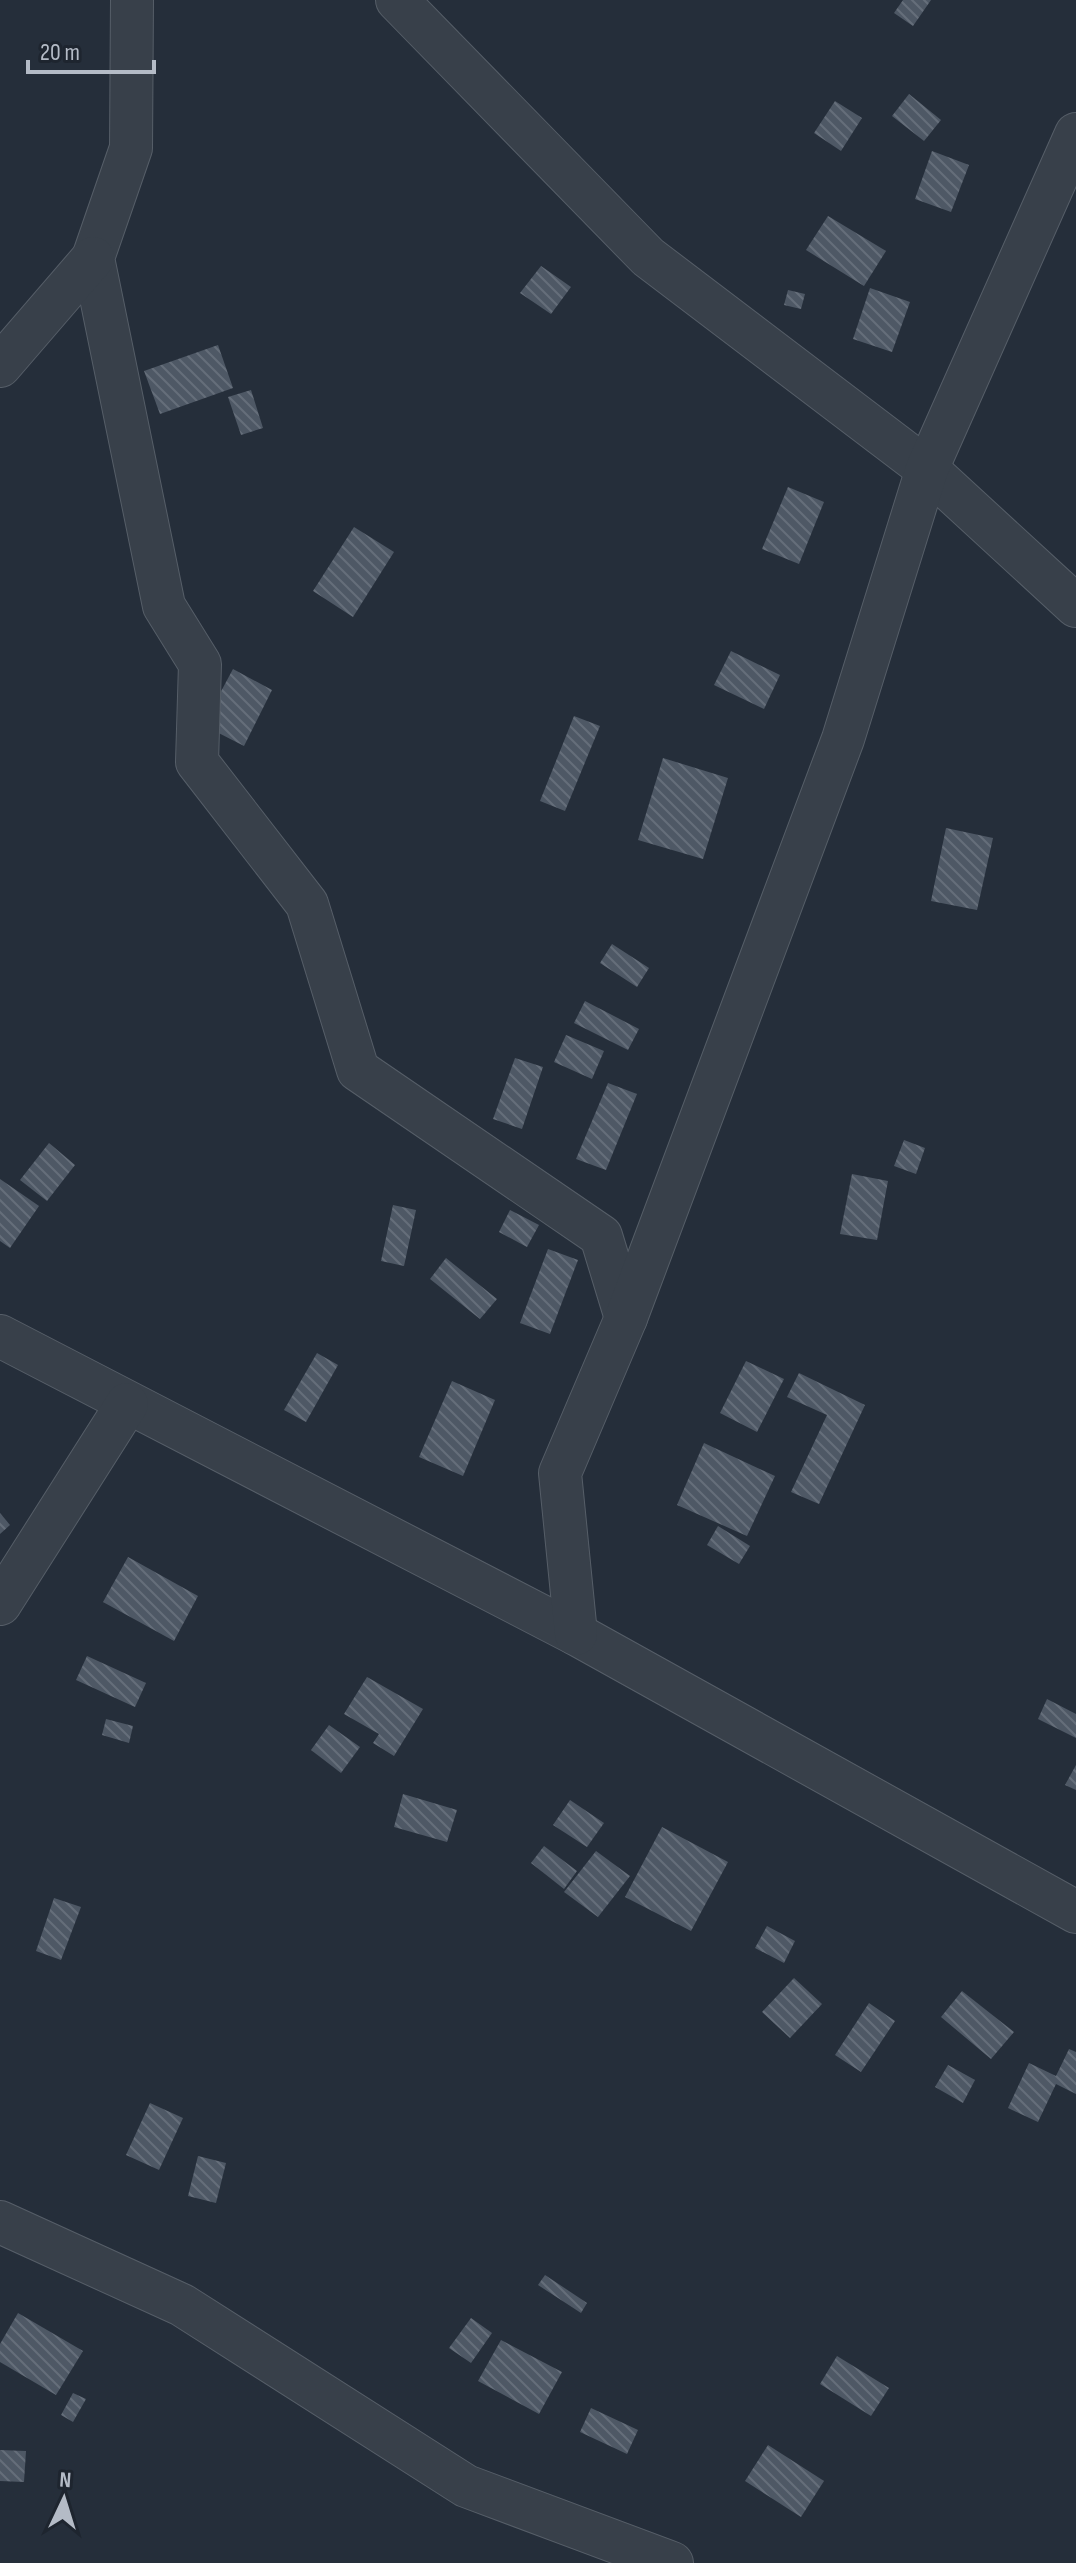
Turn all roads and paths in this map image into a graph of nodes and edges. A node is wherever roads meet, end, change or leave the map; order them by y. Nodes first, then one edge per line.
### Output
1 (132, 0) edge
2 (397, 0) edge
3 (1076, 134) edge
4 (93, 258) junction
5 (0, 366) edge
6 (927, 469) junction
7 (1023, 556) junction
8 (1076, 571) edge
9 (1076, 606) edge
10 (626, 1318) junction
11 (0, 1336) edge
12 (127, 1404) junction
13 (0, 1604) edge
14 (576, 1634) junction
15 (1076, 1912) edge
16 (0, 2222) edge
17 (672, 2563) edge

1 - 4 street
2 - 6 street
3 - 6 street
4 - 5 street
4 - 10 street
6 - 7 street
6 - 10 street
7 - 8 street
7 - 9 street
10 - 14 street
11 - 12 street
12 - 13 street
12 - 14 street
14 - 15 street
16 - 17 street

